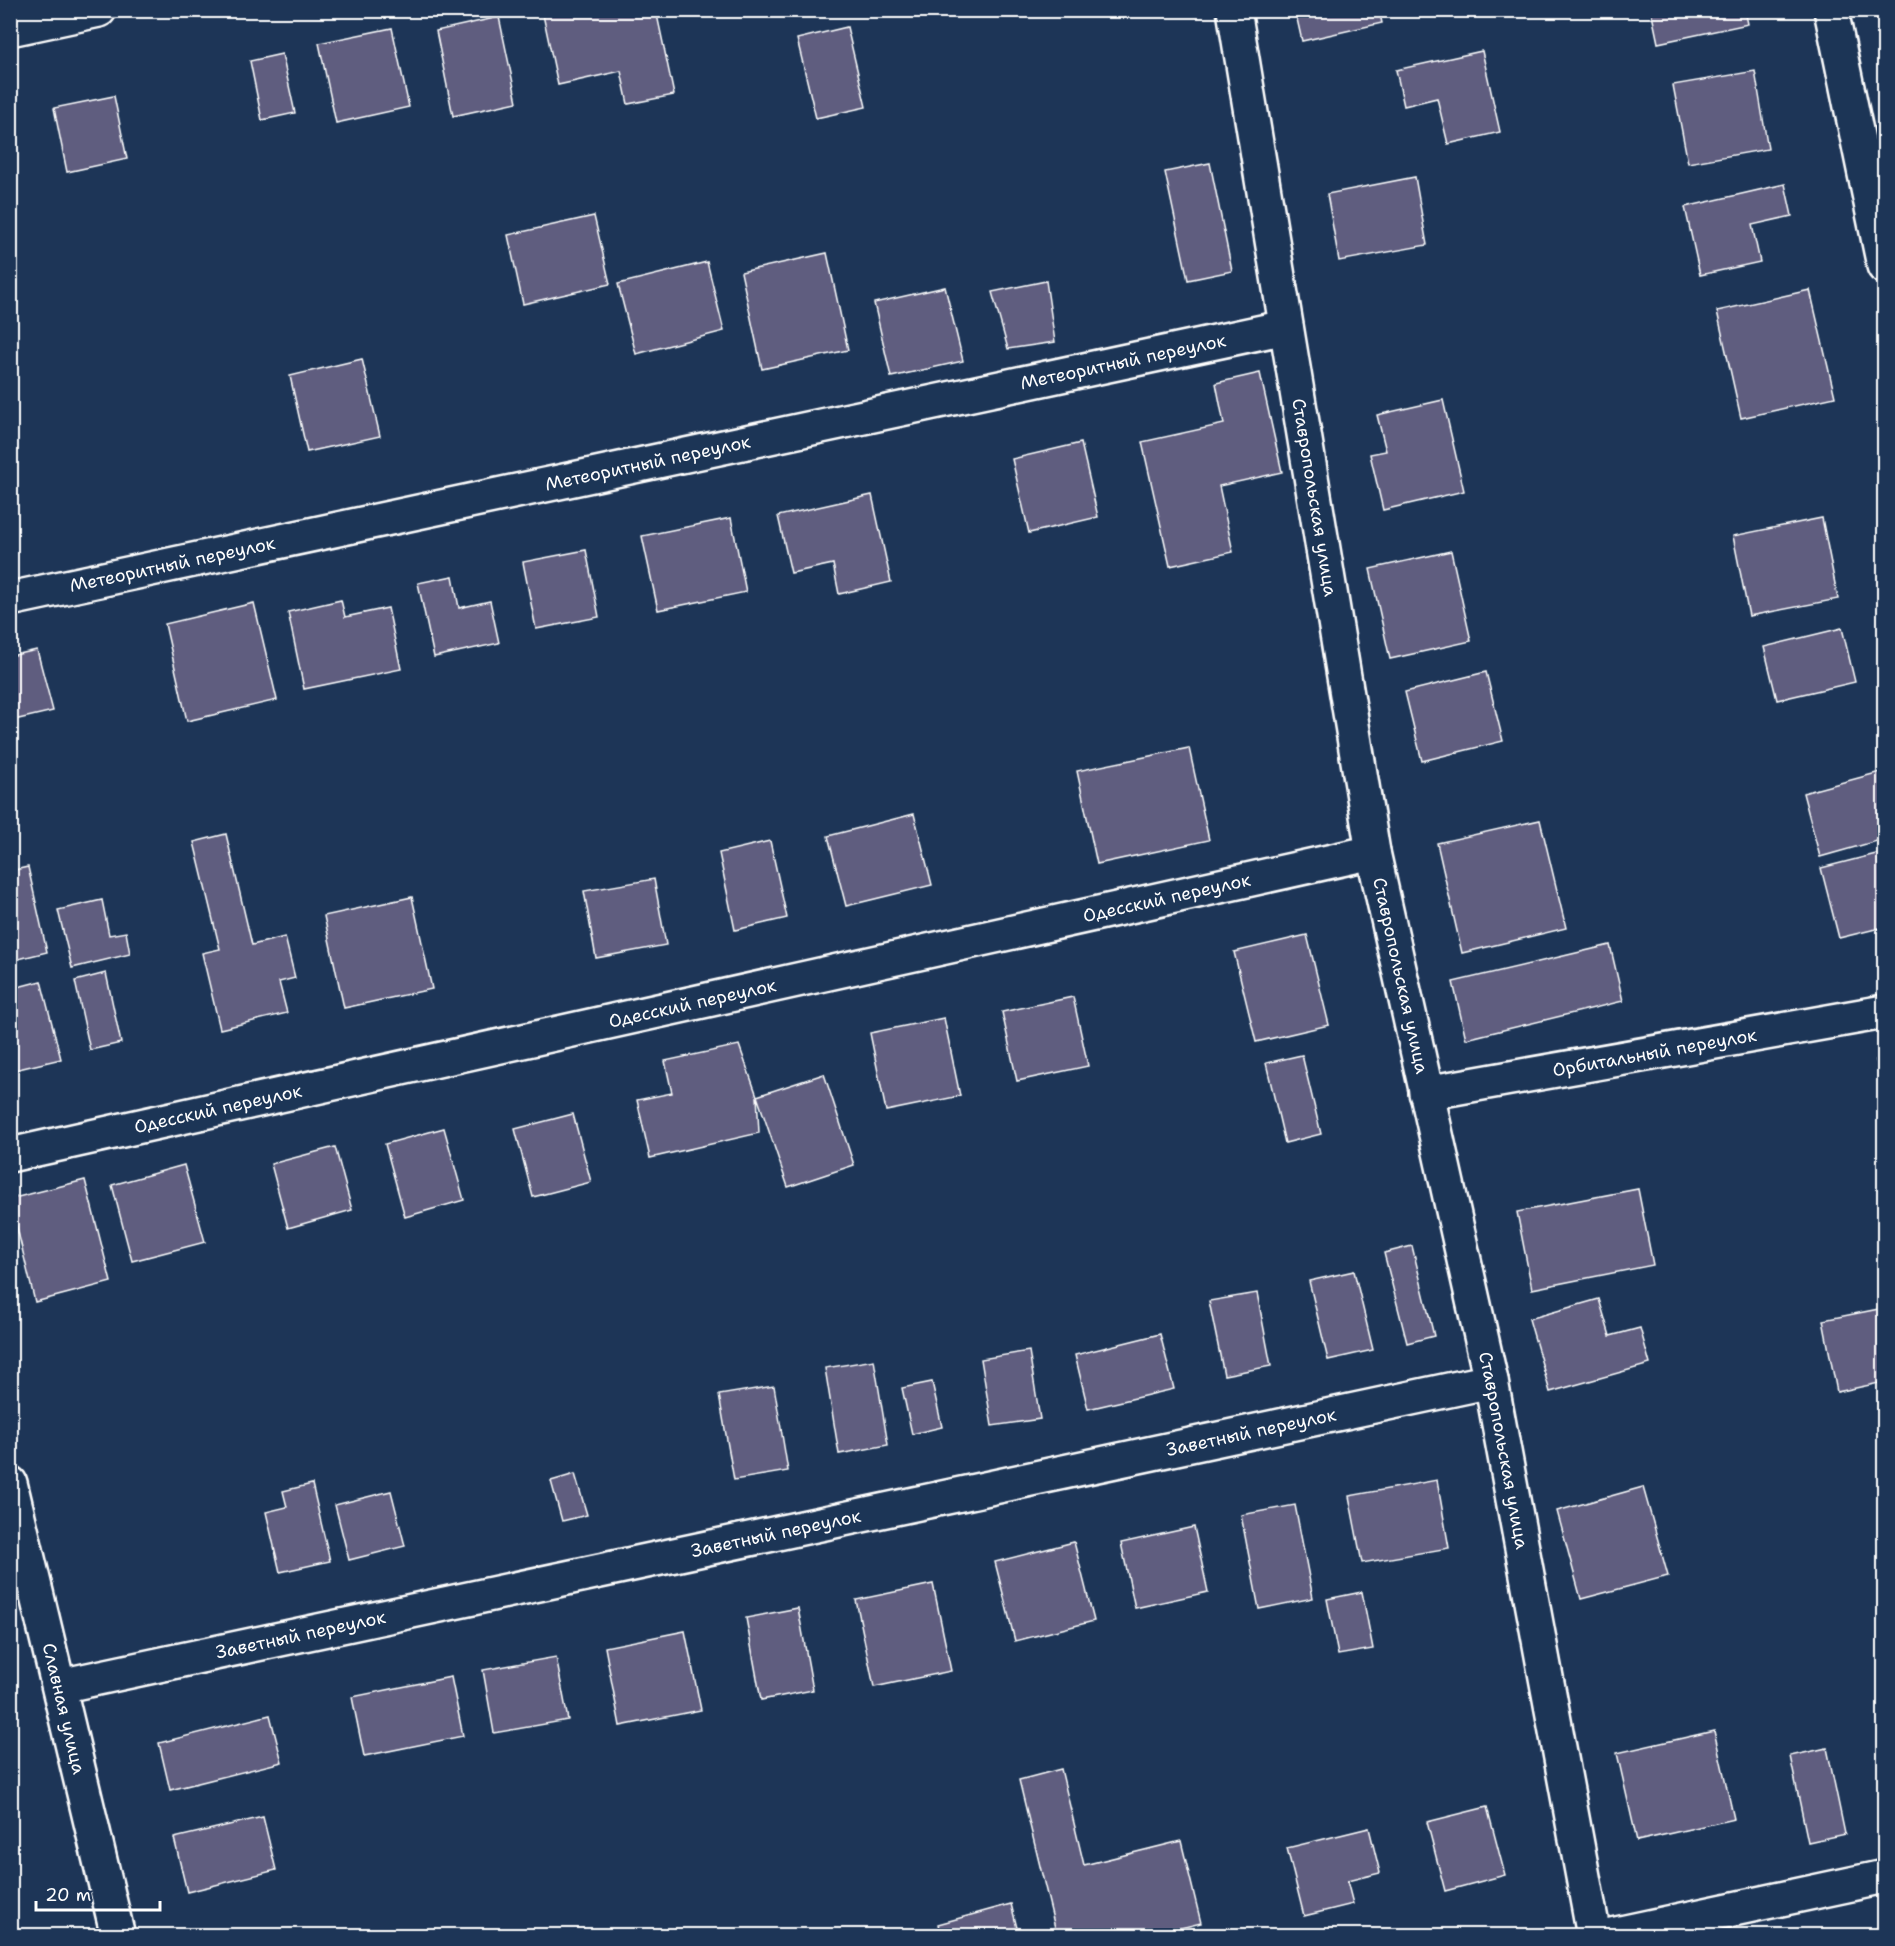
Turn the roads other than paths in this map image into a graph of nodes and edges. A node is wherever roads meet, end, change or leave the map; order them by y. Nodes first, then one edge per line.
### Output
1 (99, 10) edge
2 (1234, 10) edge
3 (1831, 10) edge
4 (10, 29) edge
5 (1884, 266) edge
6 (1286, 327) junction
7 (10, 599) edge
8 (1373, 852) junction
9 (1884, 1012) edge
10 (1426, 1093) junction
11 (10, 1155) edge
12 (1491, 1381) junction
13 (10, 1483) edge
14 (60, 1686) junction
15 (1884, 1877) edge
16 (118, 1935) edge
17 (1594, 1935) edge
18 (1608, 1935) edge

1 - 4 street
2 - 6 street, Ставропольская улица
3 - 5 street
6 - 7 street, Метеоритный переулок
6 - 8 street, Ставропольская улица
8 - 10 street, Ставропольская улица
8 - 11 street, Одесский переулок
9 - 10 street, Орбитальный переулок
10 - 12 street, Ставропольская улица
12 - 14 street, Заветный переулок
12 - 17 street, Ставропольская улица
13 - 14 street, Славная улица
14 - 16 street, Славная улица
15 - 18 street

